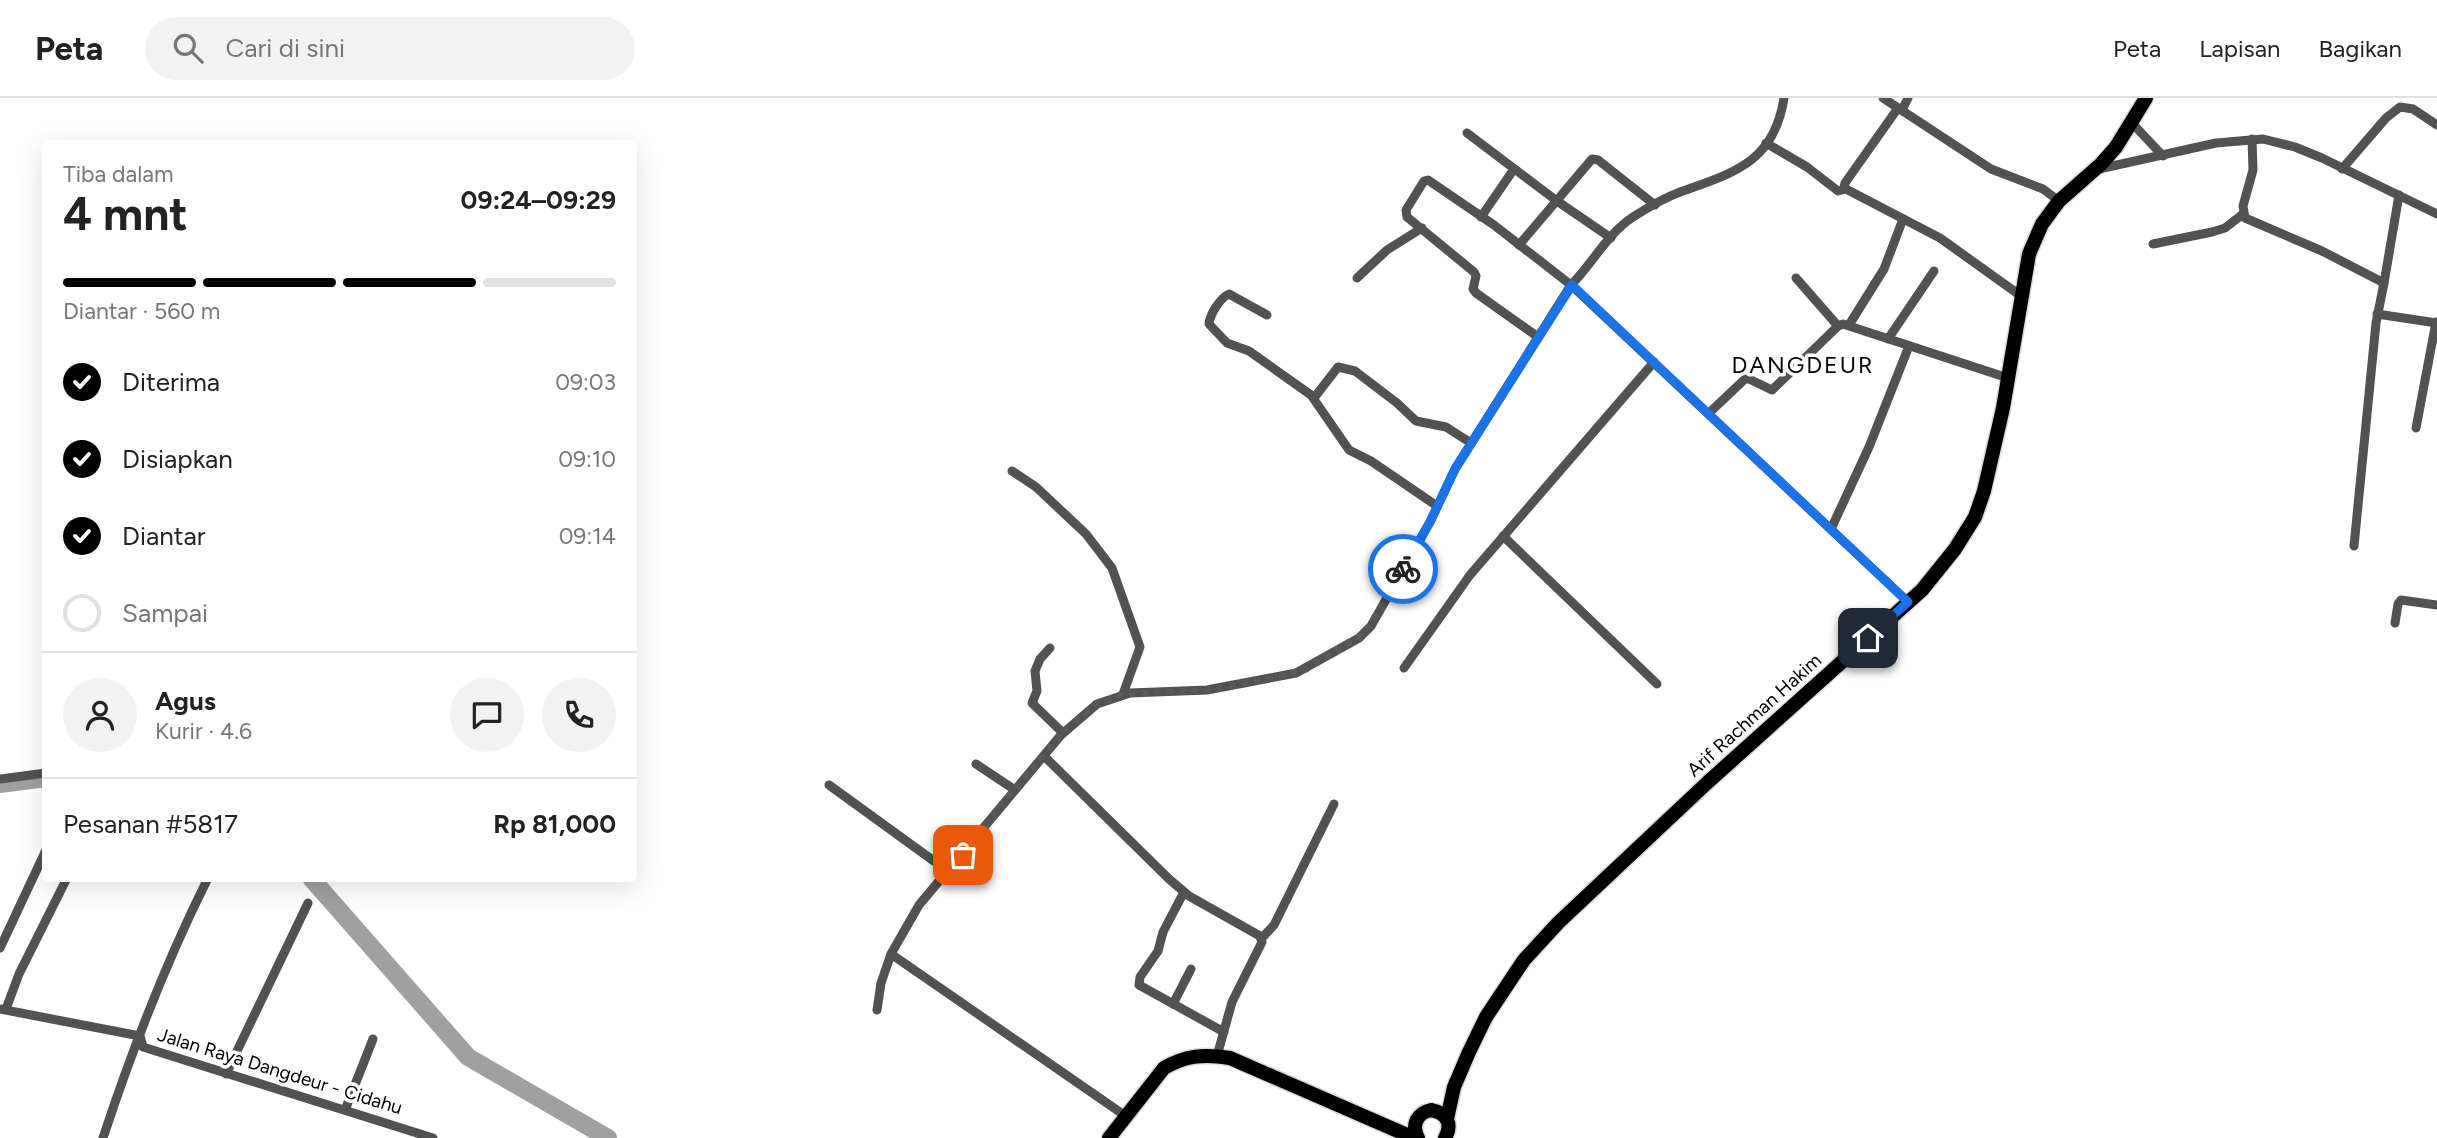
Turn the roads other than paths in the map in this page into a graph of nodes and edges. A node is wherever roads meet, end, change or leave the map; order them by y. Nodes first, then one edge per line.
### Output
1 (1784, 98) edge
2 (1883, 98) edge
3 (1908, 98) edge
4 (2146, 98) edge
5 (1900, 109) junction
6 (2132, 123) junction
7 (2437, 125) edge
8 (1467, 133) dead end
9 (2252, 139) junction
10 (1766, 143) junction
11 (2163, 156) junction
12 (1514, 169) junction
13 (2342, 169) junction
14 (2094, 170) junction
15 (1846, 190) junction
16 (2399, 195) junction
17 (1557, 201) junction
18 (2059, 201) junction
19 (1655, 205) junction
20 (2243, 214) junction
21 (2437, 215) edge
22 (1481, 217) junction
23 (1903, 219) junction
24 (1422, 228) junction
25 (1611, 238) junction
26 (2153, 244) dead end
27 (1519, 245) junction
28 (1934, 271) dead end
29 (1356, 278) dead end
30 (1796, 278) dead end
31 (2384, 284) junction
32 (1576, 289) junction
33 (2021, 296) junction
34 (2377, 314) junction
35 (1267, 315) dead end
36 (2436, 323) edge
37 (1849, 325) junction
38 (1838, 326) junction
39 (1538, 337) junction
40 (1888, 339) junction
41 (1909, 346) junction
42 (1654, 362) junction
43 (2008, 379) junction
44 (1314, 398) junction
45 (1709, 413) junction
46 (2416, 428) dead end
47 (1471, 443) junction
48 (1012, 471) dead end
49 (1437, 506) junction
50 (1831, 529) junction
51 (1503, 536) junction
52 (2354, 547) dead end
53 (1908, 602) junction
54 (2437, 605) edge
55 (2395, 623) dead end
56 (1049, 648) dead end
57 (1404, 668) dead end
58 (1657, 684) dead end
59 (1123, 694) junction
60 (1063, 733) junction
61 (1044, 756) junction
62 (976, 764) dead end
63 (42, 774) edge
64 (0, 779) edge
65 (829, 785) dead end
66 (1015, 790) junction
67 (1334, 804) dead end
68 (42, 859) edge
69 (949, 872) junction
70 (65, 882) edge
71 (206, 882) edge
72 (1184, 892) junction
73 (308, 903) dead end
74 (1261, 939) junction
75 (0, 948) edge
76 (891, 954) junction
77 (1191, 970) dead end
78 (1173, 1004) junction
79 (3, 1009) edge
80 (877, 1010) dead end
81 (1224, 1032) junction
82 (140, 1036) junction
83 (373, 1039) dead end
84 (1217, 1056) junction
85 (226, 1074) junction
86 (1454, 1087) junction
87 (345, 1110) junction
88 (1431, 1110) junction
89 (1127, 1116) junction
90 (1449, 1131) edge
91 (1415, 1134) edge
92 (103, 1138) edge
93 (433, 1138) edge
94 (1109, 1138) edge

1 - 10 street
2 - 5 street
3 - 5 street
4 - 6 main road, Arif Rachman Hakim
5 - 15 street
5 - 18 street
6 - 11 street
6 - 14 main road, Arif Rachman Hakim
7 - 13 street
8 - 12 street
9 - 11 street
9 - 13 street
9 - 20 street
10 - 15 street
10 - 19 street
11 - 14 street
12 - 17 street
12 - 22 street
13 - 16 street
14 - 18 main road, Arif Rachman Hakim
15 - 23 street
16 - 21 street
16 - 31 street
17 - 19 street
17 - 25 street
17 - 27 street
18 - 33 main road, Arif Rachman Hakim
19 - 25 street
20 - 26 street
20 - 31 street
22 - 24 street
22 - 27 street
23 - 33 street
23 - 37 street
24 - 29 street
24 - 39 street
25 - 32 street
27 - 32 street
28 - 40 street
30 - 38 street
31 - 34 street
32 - 39 street
32 - 42 street
33 - 43 main road, Arif Rachman Hakim
34 - 36 street
34 - 52 street
35 - 44 street
36 - 46 street
37 - 38 street
37 - 40 street
38 - 45 street
39 - 47 street
40 - 41 street
41 - 43 street
41 - 50 street
42 - 45 street
42 - 51 street
43 - 53 main road, Arif Rachman Hakim
44 - 47 street
44 - 49 street
45 - 50 street
47 - 49 street
48 - 59 street
49 - 59 street
50 - 53 street
51 - 57 street
51 - 58 street
53 - 86 main road, Arif Rachman Hakim
54 - 55 street
56 - 60 street
59 - 60 street
60 - 61 street
61 - 66 street
61 - 72 street
62 - 66 street
63 - 64 street
65 - 69 street
66 - 69 street
67 - 74 street
68 - 75 street
69 - 76 street
70 - 79 street
71 - 82 street
72 - 74 street
72 - 78 street
73 - 85 street
74 - 81 street
76 - 80 street
76 - 89 street
77 - 78 street
78 - 81 street
79 - 82 street, Jalan Raya Dangdeur - Cidahu
81 - 84 street
82 - 85 street, Jalan Raya Dangdeur - Cidahu
82 - 92 street
83 - 87 street
84 - 89 main road
84 - 91 main road
85 - 87 street, Jalan Raya Dangdeur - Cidahu
86 - 88 main road
86 - 90 main road, Arif Rachman Hakim
87 - 93 street, Jalan Raya Dangdeur - Cidahu
88 - 90 main road
88 - 91 main road
89 - 94 main road

